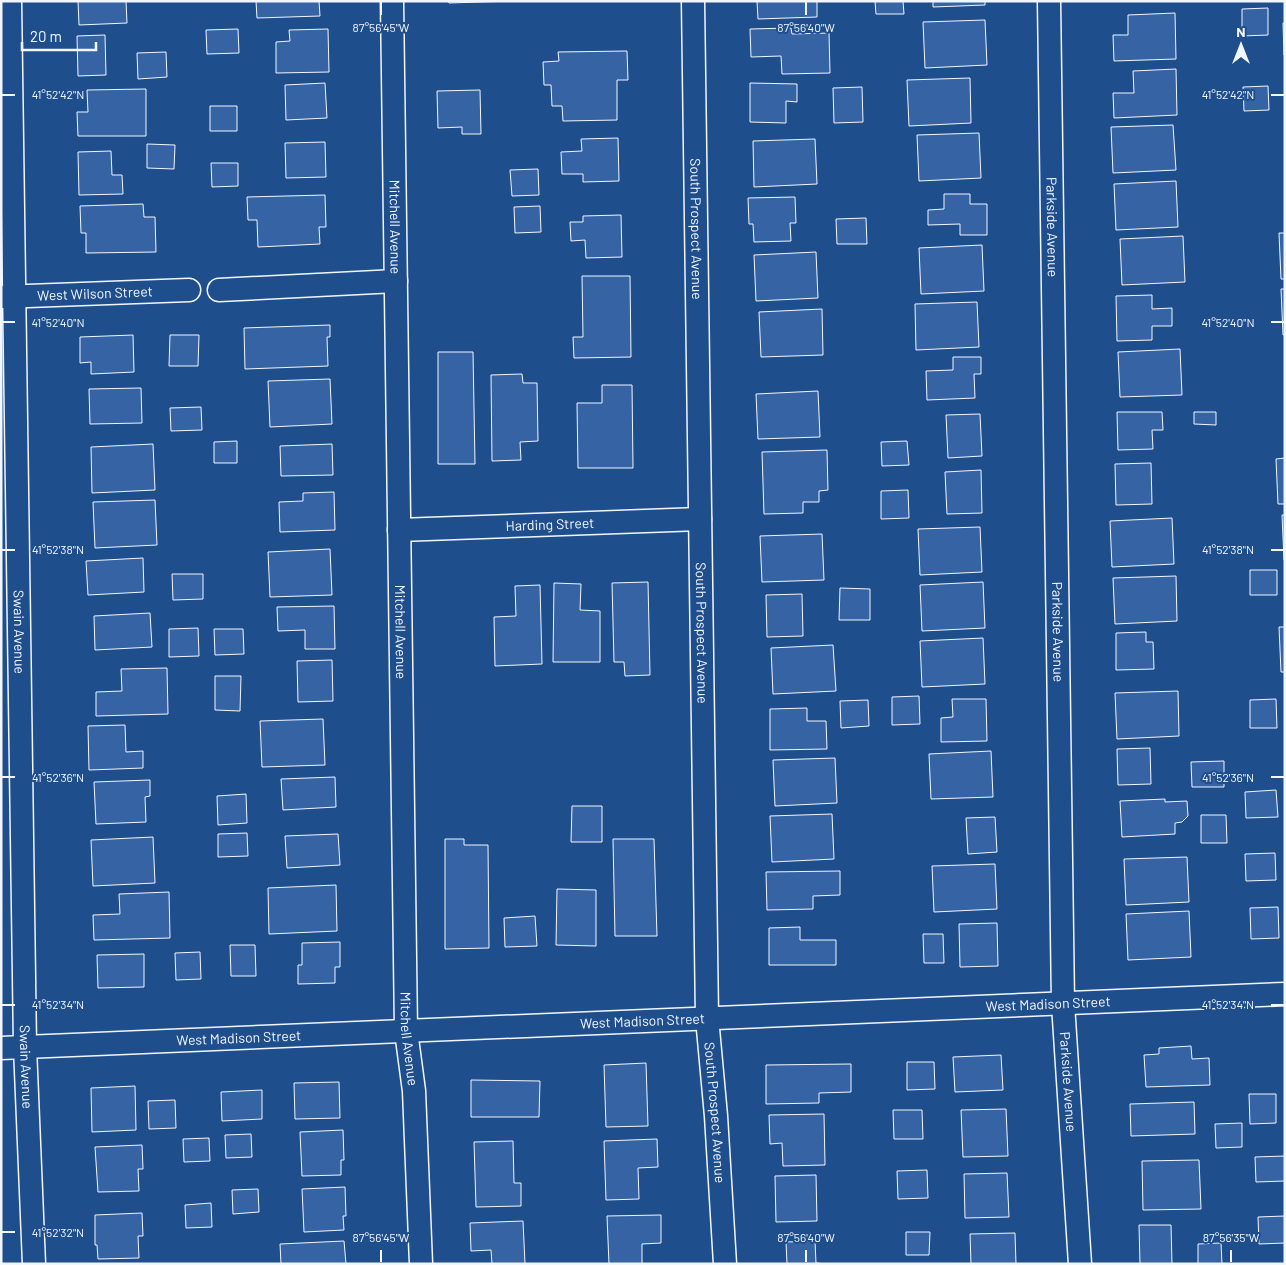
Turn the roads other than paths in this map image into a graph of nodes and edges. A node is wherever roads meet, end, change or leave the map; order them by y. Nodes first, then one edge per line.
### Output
1 (10, 1) edge
2 (392, 1) edge
3 (693, 1) edge
4 (1049, 1) edge
5 (396, 280) junction
6 (189, 290) dead end
7 (219, 290) dead end
8 (8, 297) edge
9 (700, 519) junction
10 (399, 530) junction
11 (1285, 994) edge
12 (1063, 1004) junction
13 (707, 1018) junction
14 (406, 1030) junction
15 (25, 1046) junction
16 (1, 1048) edge
17 (34, 1264) edge
18 (421, 1264) edge
19 (725, 1264) edge
20 (1080, 1264) edge

1 - 8 street, Swain Avenue
2 - 5 street, Mitchell Avenue
3 - 9 street, South Prospect Avenue
4 - 12 street, Parkside Avenue
5 - 7 street
5 - 10 street, Mitchell Avenue
6 - 8 street, West Wilson Street
8 - 15 street, Swain Avenue
9 - 10 street, Harding Street
9 - 13 street, South Prospect Avenue
10 - 14 street, Mitchell Avenue
11 - 12 street, West Madison Street
12 - 13 street, West Madison Street
12 - 20 street, Parkside Avenue
13 - 14 street, West Madison Street
13 - 19 street, South Prospect Avenue
14 - 15 street, West Madison Street
14 - 18 street, Mitchell Avenue
15 - 16 street, West Madison Street
15 - 17 street, Swain Avenue

